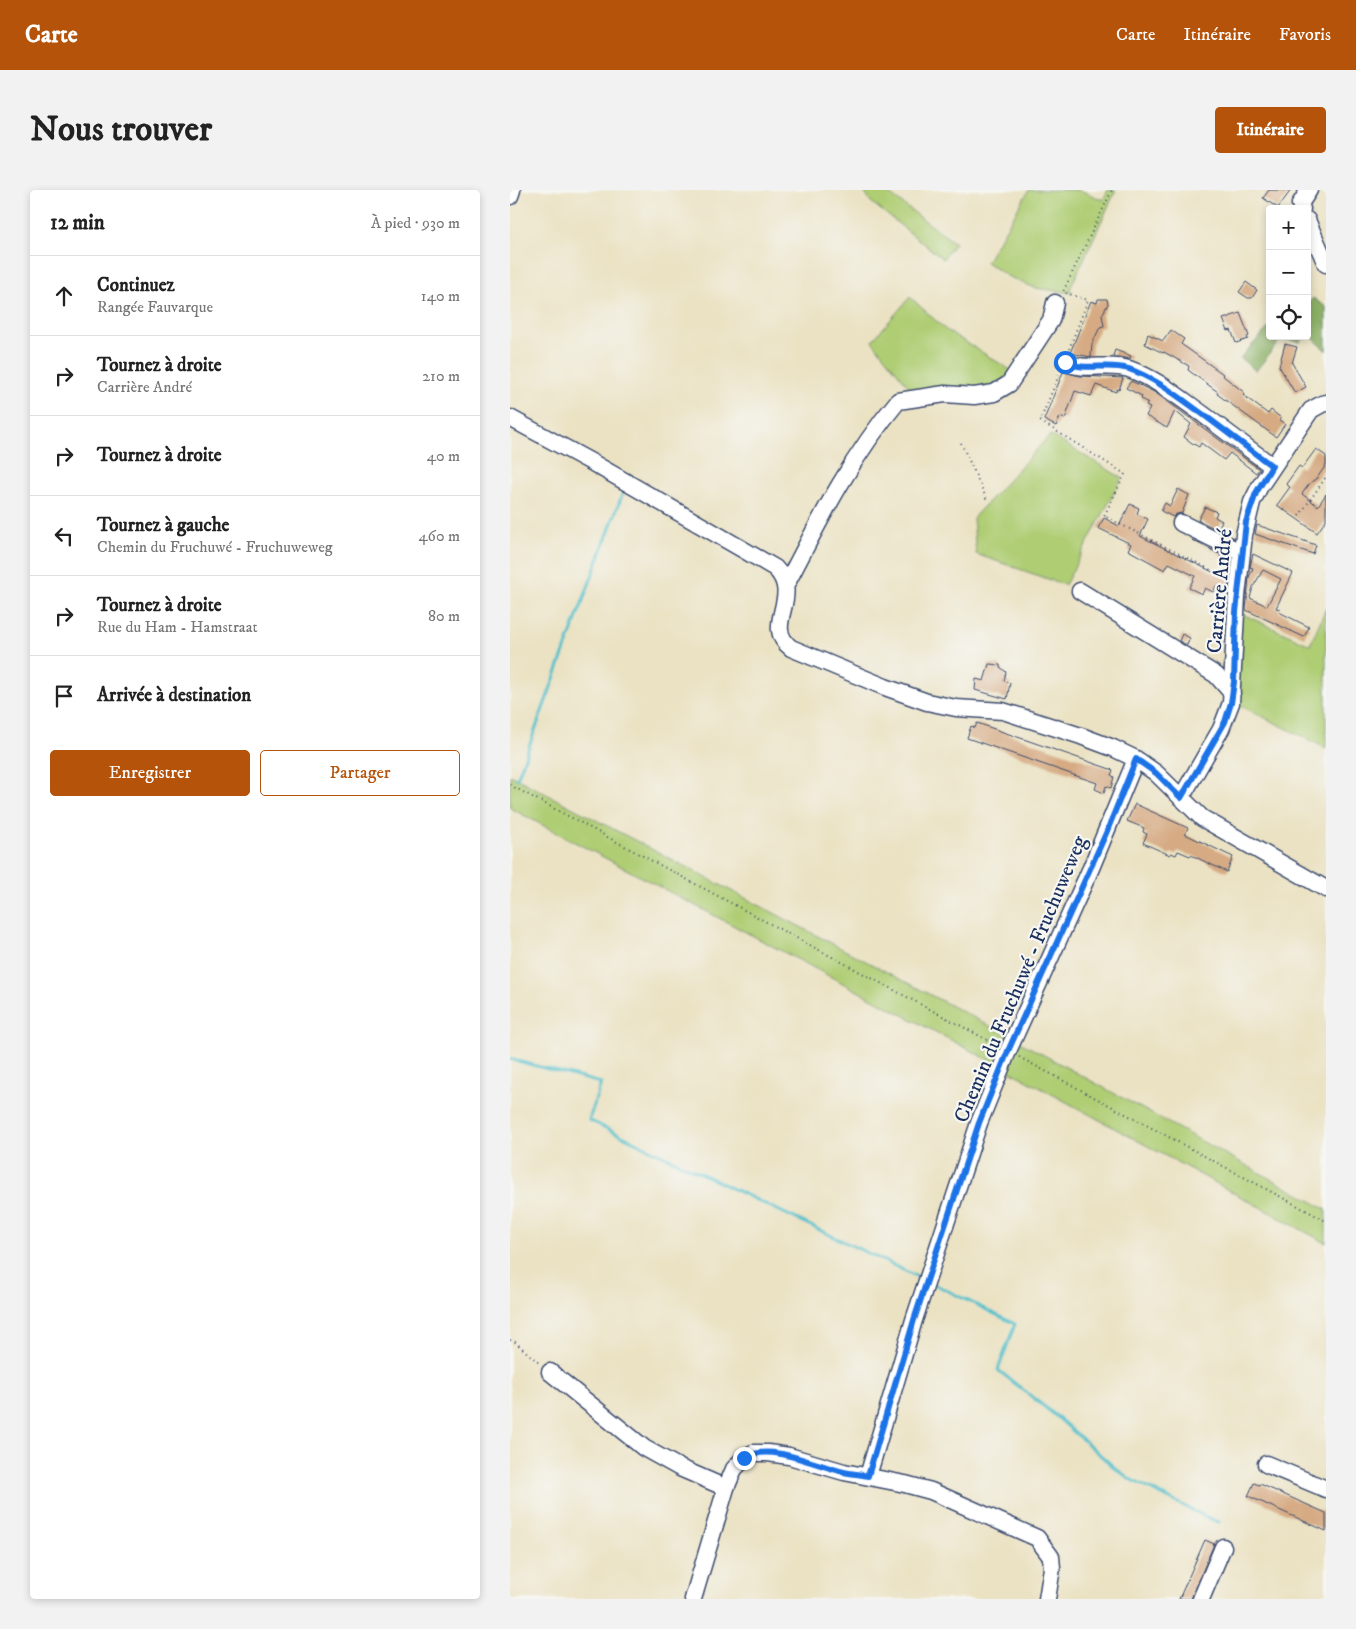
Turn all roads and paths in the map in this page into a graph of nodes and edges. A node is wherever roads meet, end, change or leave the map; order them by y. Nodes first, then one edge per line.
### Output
1 (512, 190) edge
2 (1112, 190) edge
3 (1309, 190) edge
4 (510, 196) edge
5 (1300, 205) edge
6 (1311, 229) edge
7 (1326, 264) edge
8 (1059, 298) junction
9 (1065, 362) junction
10 (1326, 403) edge
11 (510, 418) edge
12 (961, 442) dead end
13 (1272, 466) junction
14 (1326, 477) edge
15 (988, 502) dead end
16 (1299, 516) dead end
17 (1181, 524) dead end
18 (1242, 553) junction
19 (1239, 580) junction
20 (786, 585) junction
21 (1080, 591) dead end
22 (1232, 693) junction
23 (1136, 759) junction
24 (510, 785) edge
25 (1181, 798) junction
26 (1326, 889) edge
27 (1008, 1051) junction
28 (1326, 1221) edge
29 (510, 1340) edge
30 (550, 1372) joint
31 (1266, 1464) dead end
32 (868, 1476) junction
33 (726, 1488) junction
34 (1326, 1489) edge
35 (1223, 1547) dead end
36 (693, 1599) edge
37 (1047, 1599) edge
38 (1201, 1599) edge

1 - 4 street
2 - 8 path
3 - 5 street
6 - 7 street
8 - 9 path
8 - 20 street
9 - 13 street
9 - 19 path
10 - 13 street, Carrière André
11 - 20 street
12 - 15 path
13 - 18 street, Carrière André
14 - 16 path
17 - 18 street
18 - 19 street, Carrière André
19 - 22 street, Carrière André
20 - 23 street
21 - 22 street
22 - 25 street, Carrière André
23 - 25 street
23 - 27 street, Chemin du Fruchuwé - Fruchuweweg
24 - 27 path
25 - 26 street
27 - 28 path
27 - 32 street, Chemin du Fruchuwé - Fruchuweweg
29 - 30 path
30 - 33 street
31 - 34 street
32 - 33 street
32 - 37 street
33 - 36 street
35 - 38 street

